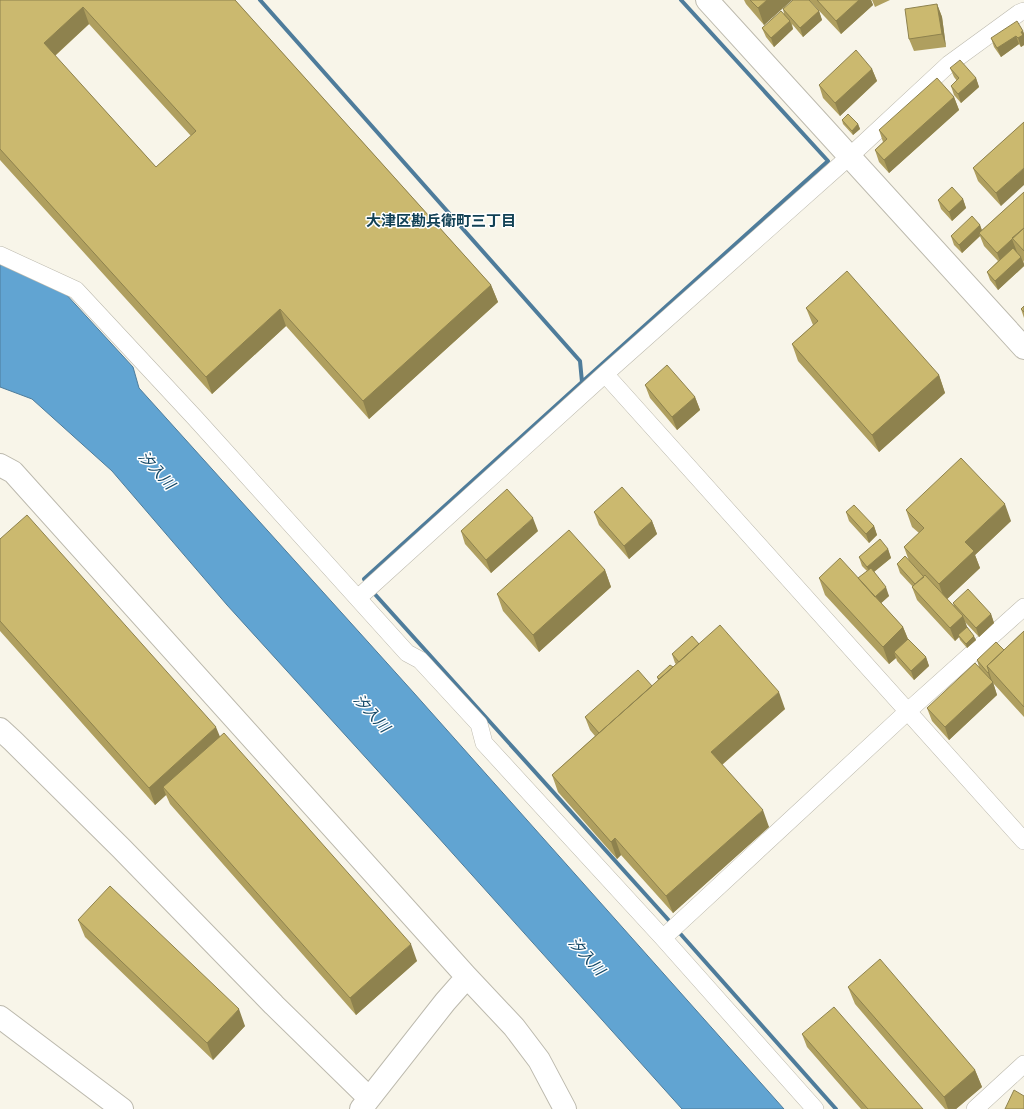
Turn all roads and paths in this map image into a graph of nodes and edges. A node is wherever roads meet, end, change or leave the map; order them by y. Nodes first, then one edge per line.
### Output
1 (707, 0) edge
2 (1024, 11) edge
3 (850, 156) junction
4 (0, 255) edge
5 (1024, 348) edge
6 (605, 374) junction
7 (0, 465) edge
8 (358, 598) junction
9 (1024, 607) edge
10 (908, 711) junction
11 (0, 729) edge
12 (1024, 841) edge
13 (663, 938) junction
14 (467, 977) junction
15 (0, 1017) edge
16 (1024, 1064) edge
17 (365, 1103) edge
18 (122, 1109) edge
19 (564, 1109) edge
20 (815, 1109) edge
21 (975, 1109) edge

1 - 3 street
2 - 3 street
3 - 5 street
3 - 6 street
4 - 8 street
6 - 8 street
6 - 10 street
7 - 14 street
8 - 13 street
9 - 10 street
10 - 12 street
10 - 13 street
11 - 17 street
13 - 20 street
14 - 17 street
14 - 19 street
15 - 18 street
16 - 21 street

